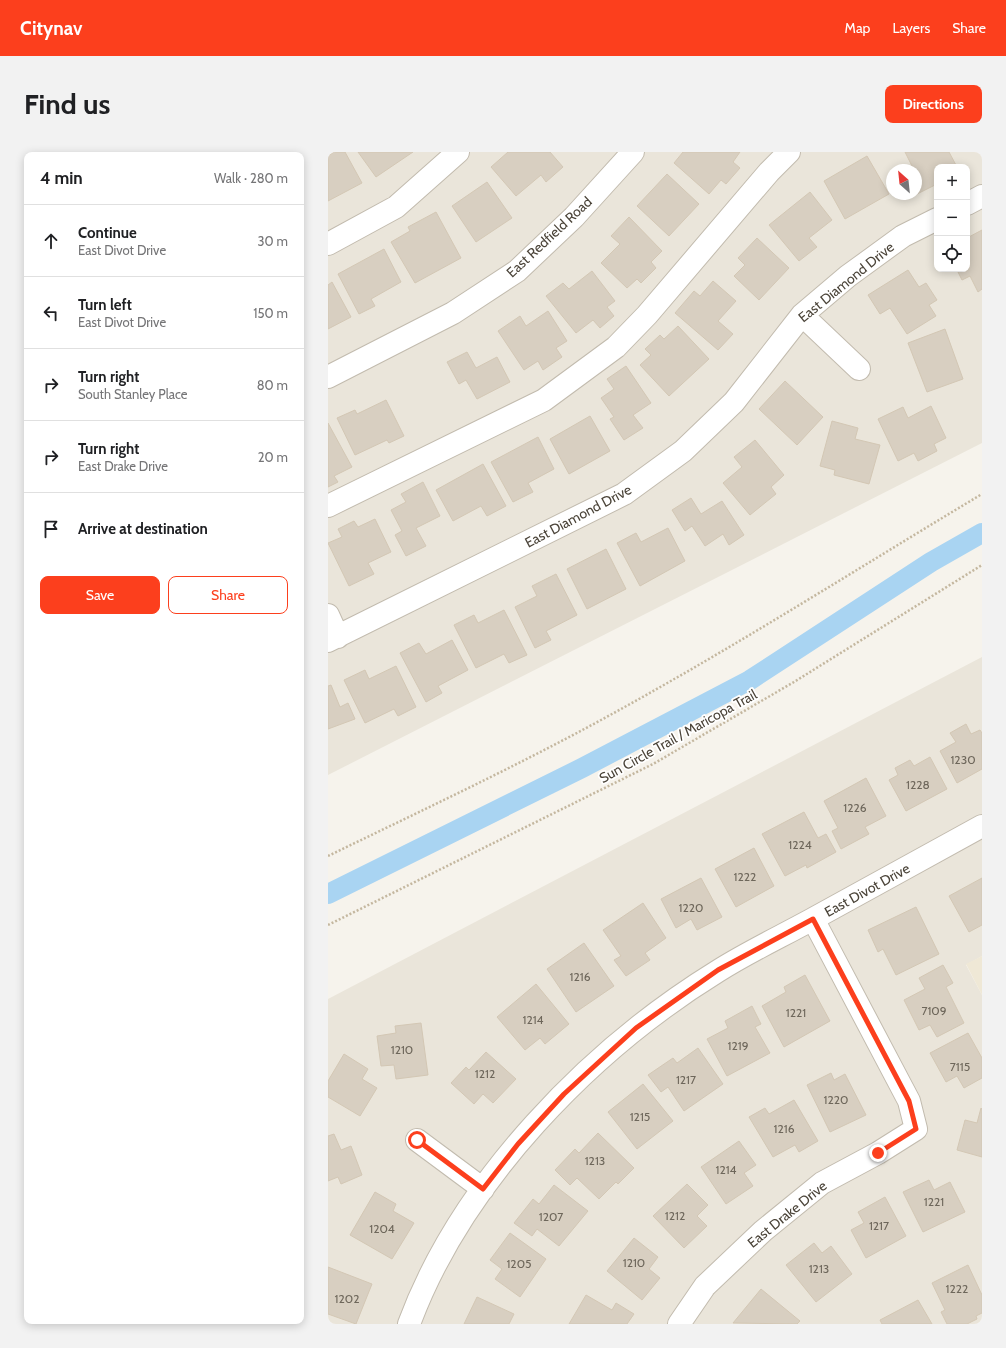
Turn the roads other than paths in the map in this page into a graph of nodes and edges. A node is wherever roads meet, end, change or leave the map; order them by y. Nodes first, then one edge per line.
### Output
1 (458, 152) edge
2 (633, 152) edge
3 (789, 152) edge
4 (982, 196) edge
5 (970, 202) edge
6 (934, 220) edge
7 (328, 244) edge
8 (802, 315) junction
9 (859, 369) dead end
10 (328, 377) edge
11 (328, 506) edge
12 (328, 615) edge
13 (333, 639) edge
14 (982, 826) edge
15 (813, 919) junction
16 (417, 1140) dead end
17 (483, 1189) junction
18 (409, 1324) edge
19 (679, 1324) edge

1 - 7 street
2 - 10 street, East Redfield Road
3 - 11 street
4 - 5 street
6 - 8 street, East Diamond Drive
8 - 9 street
8 - 13 street, East Diamond Drive
12 - 13 street
14 - 15 street, East Divot Drive
15 - 17 street, East Divot Drive
15 - 19 street, East Drake Drive
16 - 17 street
17 - 18 street, East Divot Drive

